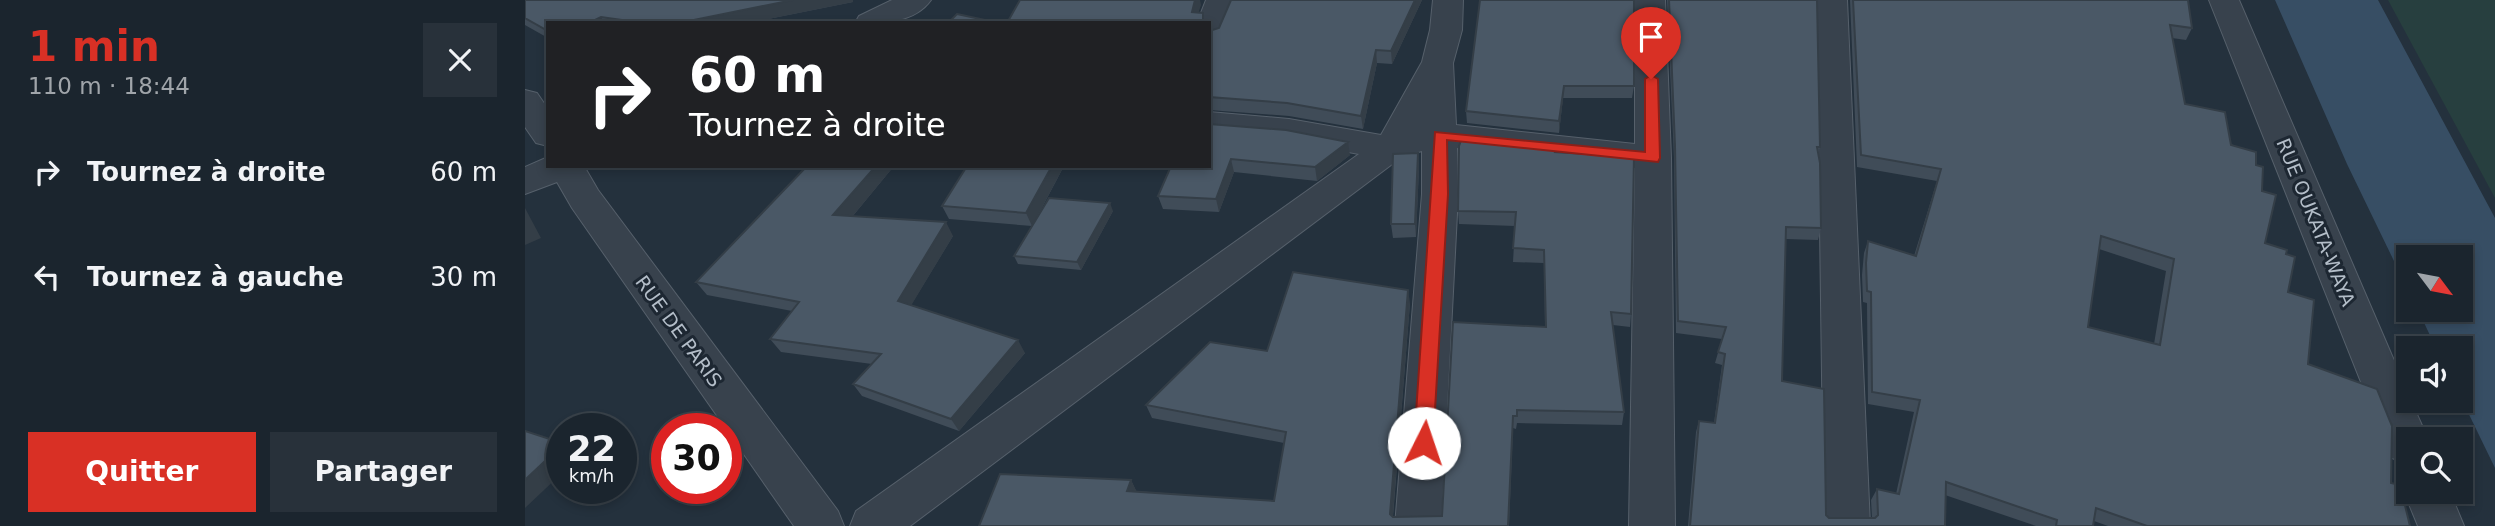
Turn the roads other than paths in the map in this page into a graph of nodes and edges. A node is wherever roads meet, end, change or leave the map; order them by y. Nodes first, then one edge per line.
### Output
1 (916, 0) edge
2 (1221, 0) edge
3 (1448, 0) edge
4 (1650, 0) edge
5 (1832, 0) edge
6 (2224, 0) edge
7 (874, 21) edge
8 (1211, 28) edge
9 (1438, 62) junction
10 (525, 101) edge
11 (1211, 123) edge
12 (546, 132) edge
13 (1440, 135) junction
14 (1391, 148) junction
15 (1653, 158) junction
16 (554, 168) edge
17 (567, 168) edge
18 (525, 181) edge
19 (2401, 427) edge
20 (2432, 504) edge
21 (821, 526) edge
22 (873, 526) edge
23 (1418, 526) edge
24 (1651, 526) edge
25 (1847, 526) edge
26 (2441, 526) edge

1 - 7 street
2 - 8 street
3 - 9 street
4 - 15 street
5 - 25 street
6 - 19 street, RUE OUKATA-WAYA
9 - 13 street
9 - 14 street
10 - 12 street
11 - 14 street
13 - 14 street
13 - 15 street
13 - 23 street
14 - 22 street
15 - 24 street
16 - 18 street
17 - 21 street, RUE DE PARIS
20 - 26 street

